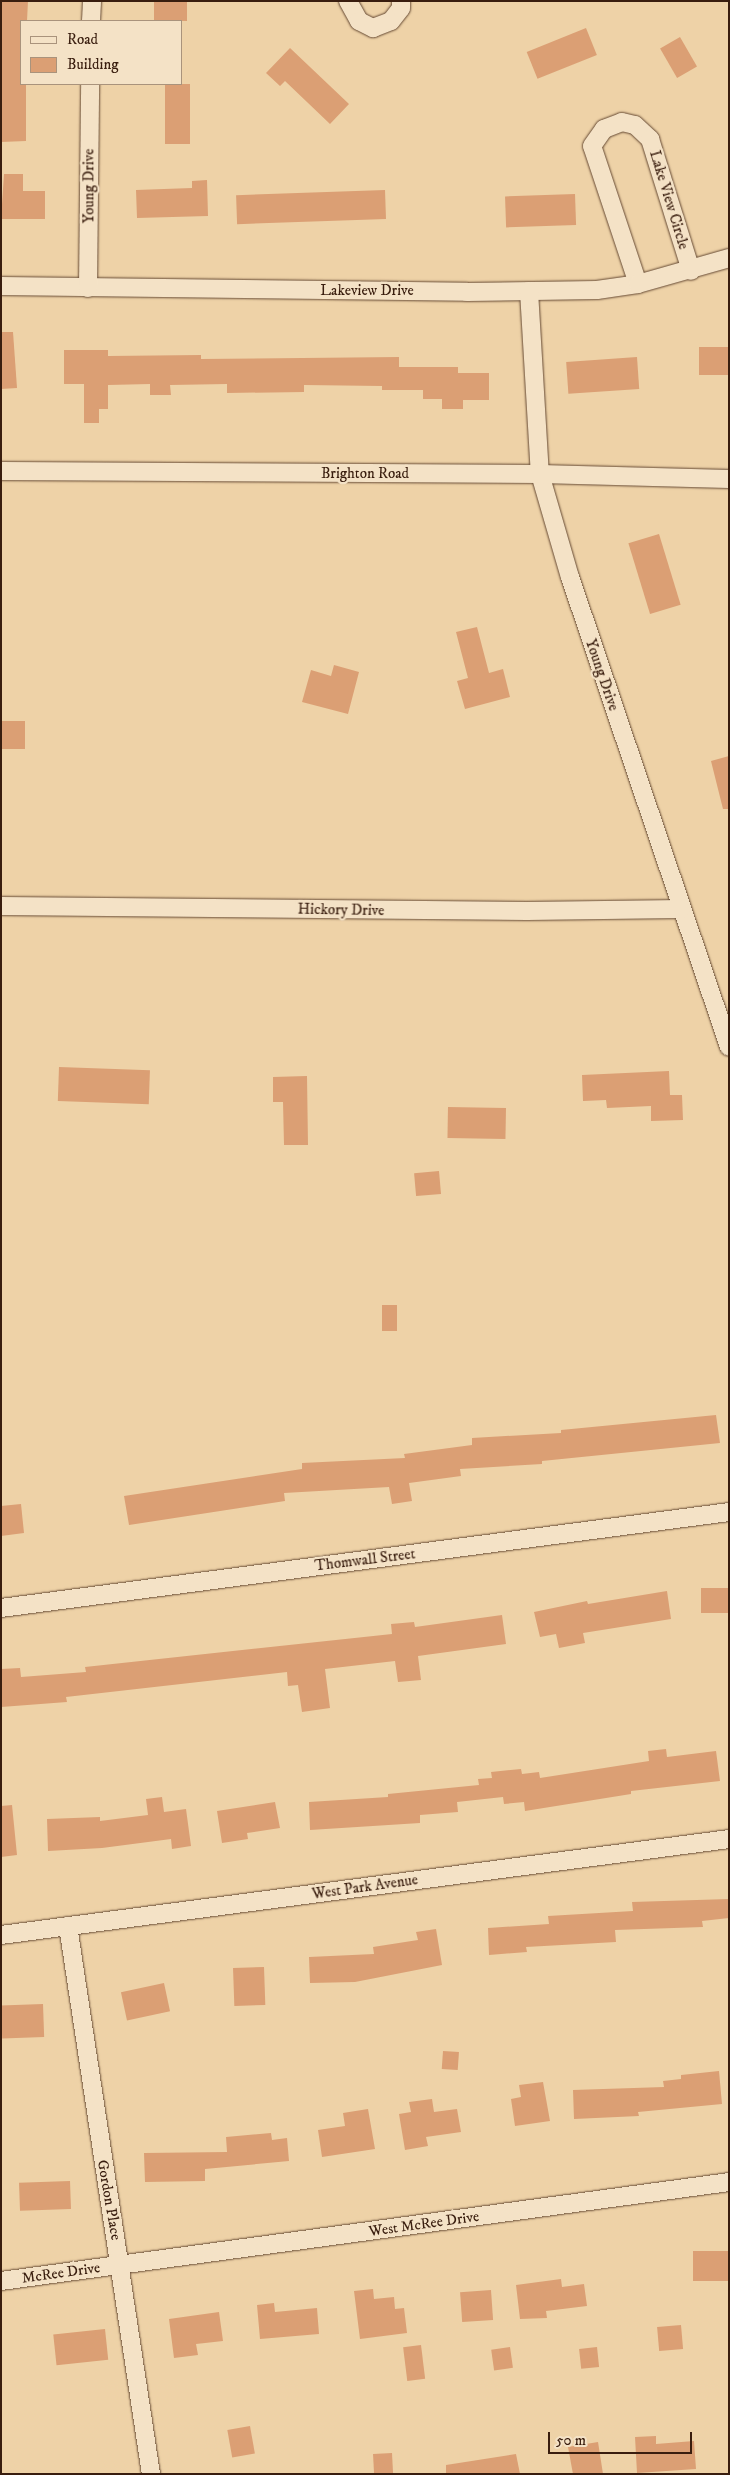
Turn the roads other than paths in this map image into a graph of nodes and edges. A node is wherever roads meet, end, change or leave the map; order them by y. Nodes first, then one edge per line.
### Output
1 (92, 1) edge
2 (348, 1) edge
3 (401, 1) edge
4 (91, 20) edge
5 (90, 85) edge
6 (729, 258) edge
7 (691, 271) junction
8 (638, 284) junction
9 (1, 286) edge
10 (88, 288) junction
11 (529, 292) junction
12 (1, 472) edge
13 (540, 474) junction
14 (729, 479) edge
15 (1, 906) edge
16 (681, 908) junction
17 (729, 1047) edge
18 (729, 1512) edge
19 (1, 1608) edge
20 (729, 1839) edge
21 (68, 1926) junction
22 (1, 1935) edge
23 (729, 2182) edge
24 (120, 2265) junction
25 (1, 2281) edge
26 (151, 2474) edge

1 - 4 street
2 - 3 street
5 - 10 street, Young Drive
6 - 7 street, Lakeview Drive
7 - 8 street, Lakeview Drive
7 - 8 street, Lake View Circle
8 - 11 street, Lakeview Drive
9 - 10 street, Lakeview Drive
10 - 11 street, Lakeview Drive
11 - 13 street, Young Drive
12 - 13 street, Brighton Road
13 - 14 street, Brighton Road
13 - 16 street, Young Drive
15 - 16 street, Hickory Drive
16 - 17 street, Young Drive
18 - 19 street, Thomwall Street
20 - 21 street, West Park Avenue
21 - 22 street, West Park Avenue
21 - 24 street, Gordon Place
23 - 24 street, West McRee Drive
24 - 25 street, McRee Drive
24 - 26 street, Gordon Place

